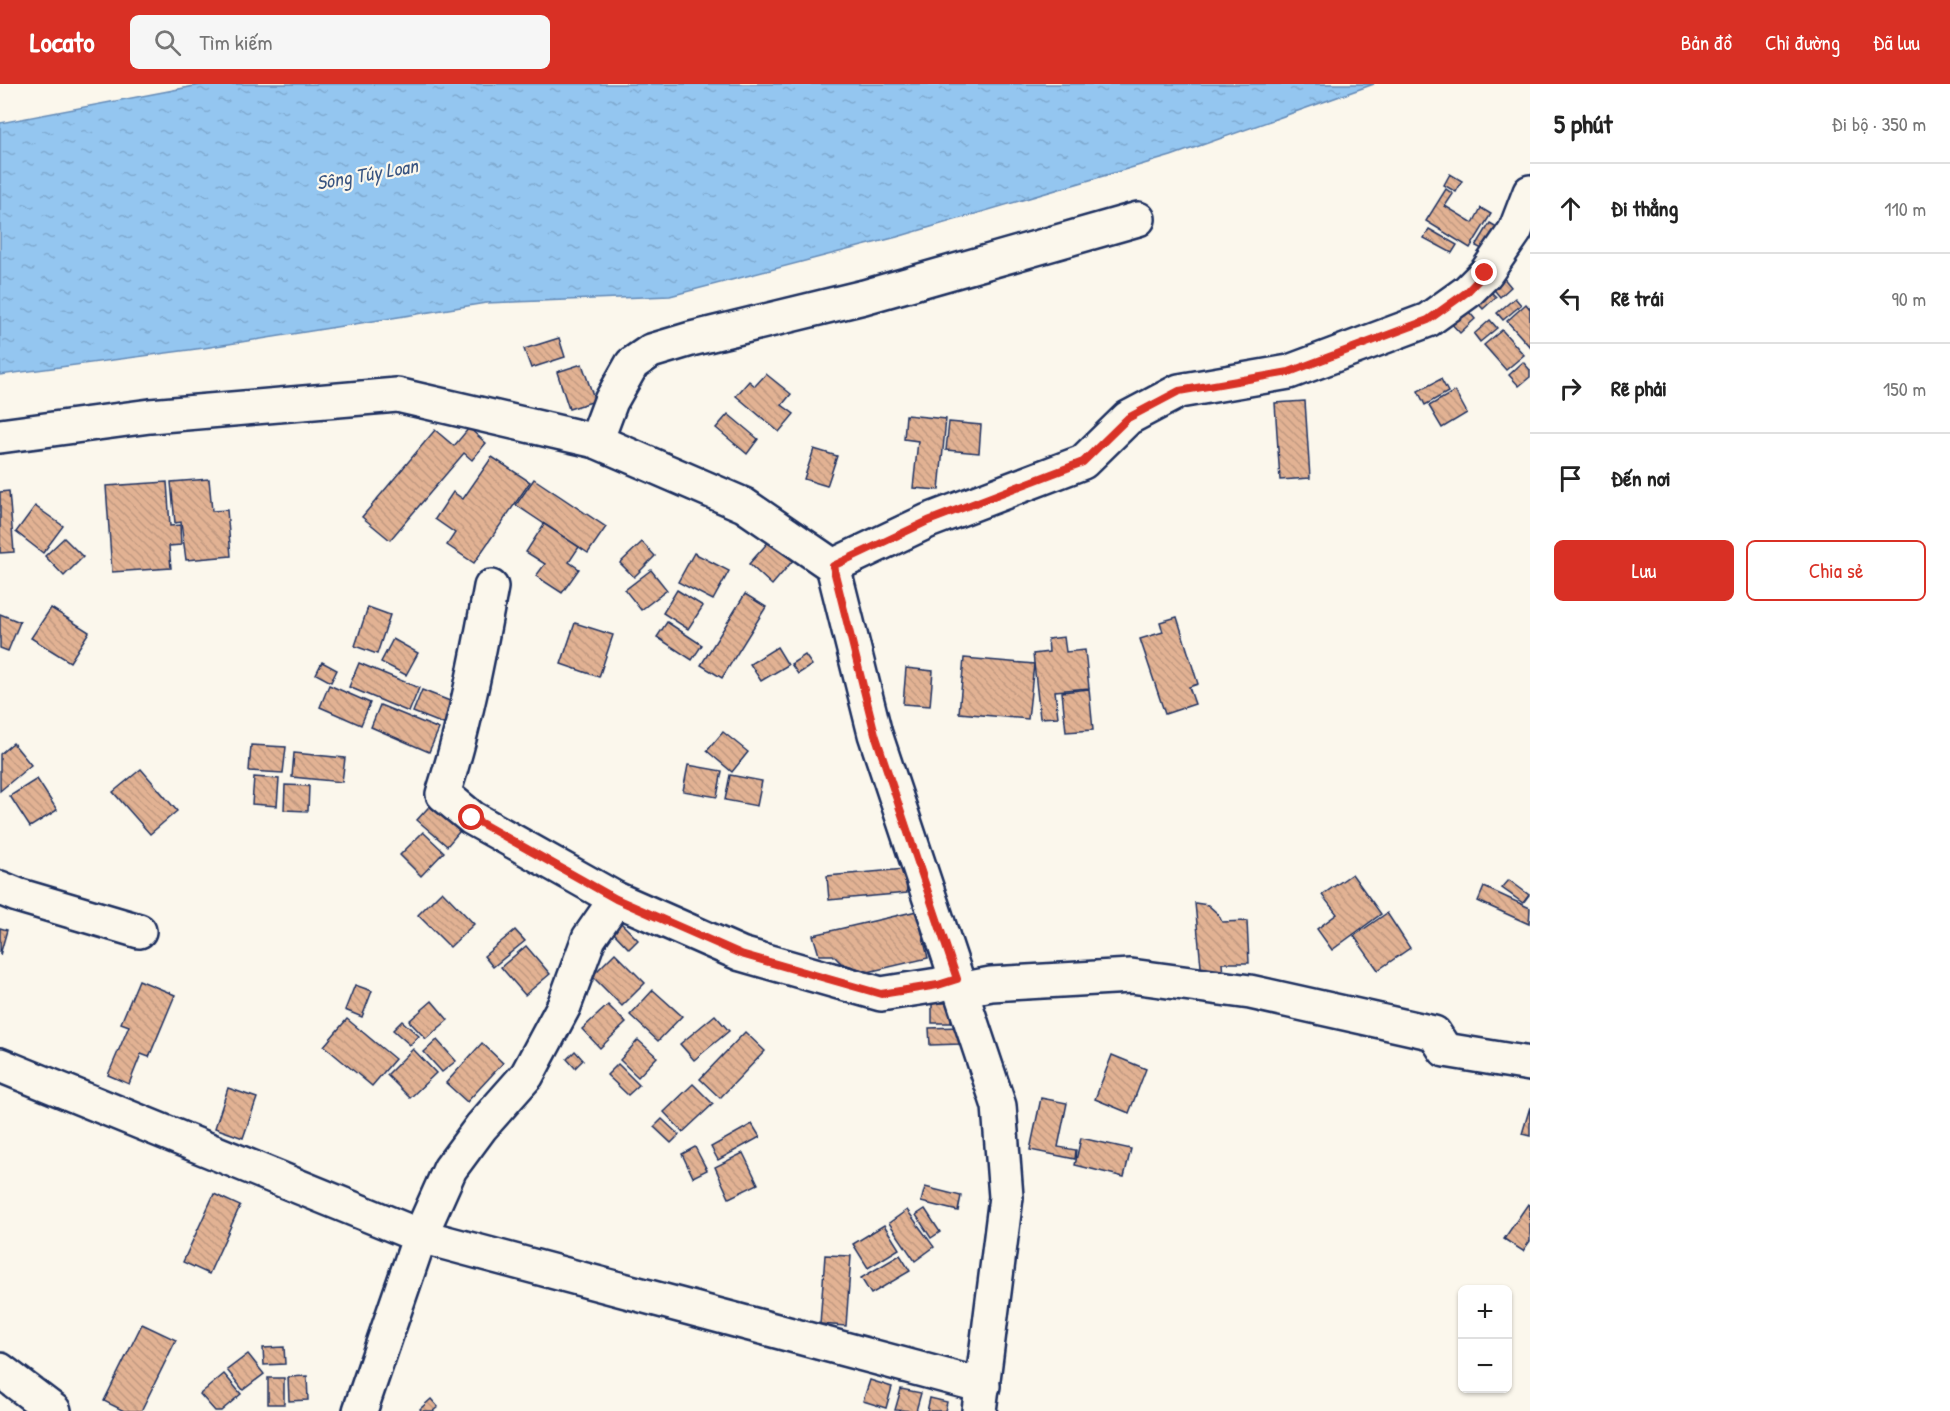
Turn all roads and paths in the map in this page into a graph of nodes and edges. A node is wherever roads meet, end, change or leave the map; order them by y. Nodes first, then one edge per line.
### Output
1 (1530, 192) edge
2 (1138, 219) dead end
3 (0, 436) edge
4 (596, 441) junction
5 (833, 566) junction
6 (491, 587) dead end
7 (0, 888) edge
8 (616, 899) junction
9 (139, 931) dead end
10 (958, 985) junction
11 (1530, 1064) edge
12 (0, 1065) edge
13 (420, 1236) junction
14 (0, 1370) edge
15 (981, 1398) edge
16 (54, 1411) edge
17 (360, 1411) edge

1 - 5 street
2 - 4 street
3 - 4 street
4 - 5 street
5 - 10 street
6 - 8 street
7 - 9 street
8 - 10 street
8 - 13 street
10 - 11 street
10 - 15 street
12 - 13 street
13 - 15 street
13 - 17 street
14 - 16 street

